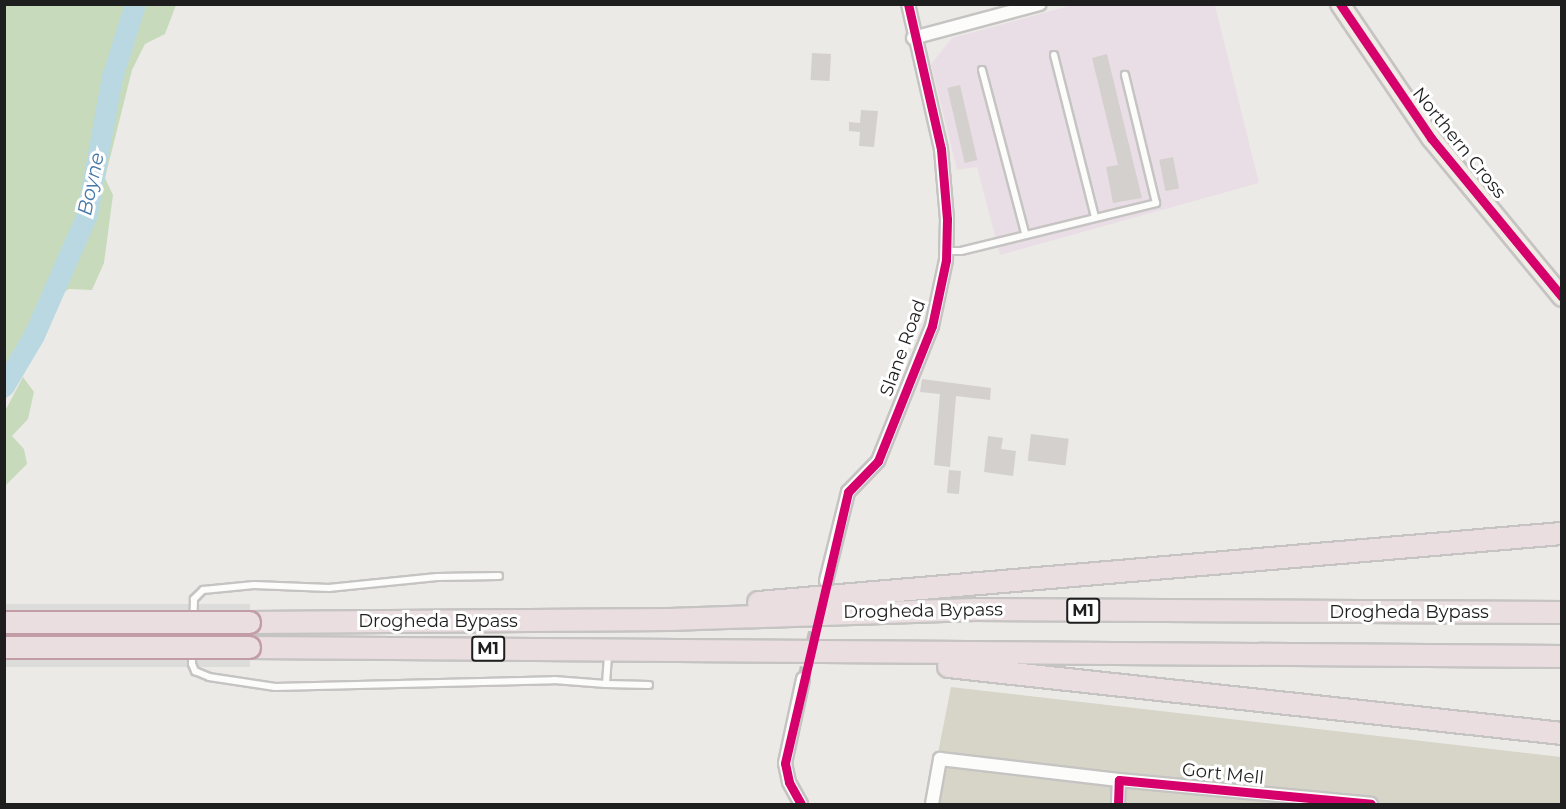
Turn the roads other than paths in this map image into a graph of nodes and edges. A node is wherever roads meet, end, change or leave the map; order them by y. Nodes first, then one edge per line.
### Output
1 (908, 4) edge
2 (1040, 4) edge
3 (1340, 4) edge
4 (913, 38) junction
5 (1054, 55) dead end
6 (982, 70) dead end
7 (1125, 75) dead end
8 (1095, 217) junction
9 (1024, 233) junction
10 (946, 251) junction
11 (1562, 297) edge
12 (1562, 533) edge
13 (498, 576) dead end
14 (826, 580) dead end
15 (1562, 612) edge
16 (605, 619) junction
17 (4, 622) edge
18 (4, 647) edge
19 (609, 650) junction
20 (727, 651) junction
21 (1562, 656) edge
22 (803, 679) tunnel mouth
23 (606, 684) junction
24 (649, 685) dead end
25 (1562, 733) edge
26 (1119, 780) junction
27 (1347, 803) edge
28 (801, 804) edge
29 (932, 804) edge
30 (1118, 804) edge
31 (1371, 804) edge

1 - 4 street, Slane Road
2 - 4 street
3 - 11 main road, Northern Cross
4 - 10 street, Slane Road
5 - 8 lane
6 - 9 lane
7 - 8 lane
8 - 9 lane
9 - 10 lane
10 - 14 street, Slane Road
12 - 16 highway
13 - 23 lane
15 - 16 highway, Drogheda Bypass / M1
16 - 17 highway, Drogheda Bypass / M1, bridge
18 - 19 highway, Drogheda Bypass / M1, bridge
19 - 20 highway, Drogheda Bypass / M1
19 - 23 lane
20 - 21 highway, Drogheda Bypass / M1
20 - 25 highway
22 - 28 street
23 - 24 lane
26 - 27 street, Gort Mell
26 - 29 street, Gort Mell
26 - 30 street
27 - 31 street, Gort Mell

